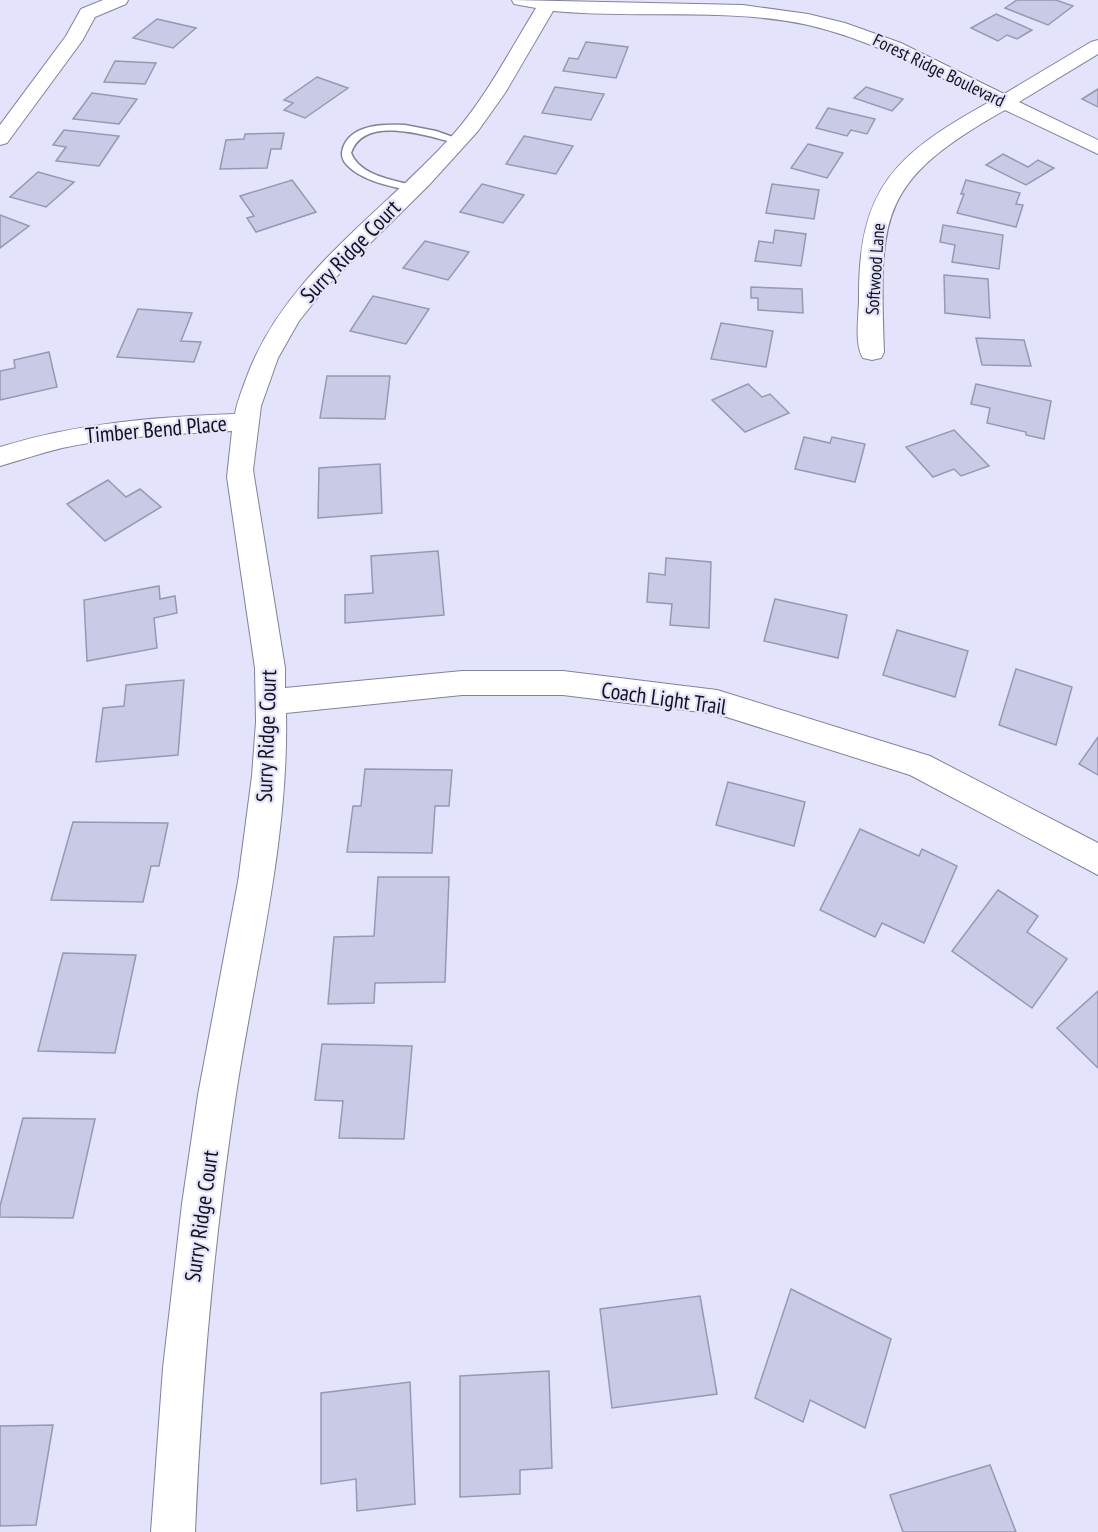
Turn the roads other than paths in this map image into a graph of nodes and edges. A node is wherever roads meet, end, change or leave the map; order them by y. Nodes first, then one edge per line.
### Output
1 (119, 0) edge
2 (534, 3) edge
3 (1098, 46) edge
4 (1004, 102) junction
5 (0, 139) edge
6 (459, 141) junction
7 (1098, 148) edge
8 (411, 188) junction
9 (872, 352) dead end
10 (244, 422) junction
11 (0, 457) edge
12 (272, 702) junction
13 (1098, 860) edge
14 (173, 1532) edge

1 - 5 street
2 - 4 street, Forest Ridge Boulevard
2 - 6 street, Surry Ridge Court
3 - 4 street, Softwood Lane
4 - 7 street, Forest Ridge Boulevard
4 - 9 street, Softwood Lane
6 - 8 street, Surry Ridge Court
6 - 8 lane
8 - 10 street, Surry Ridge Court
10 - 11 street, Timber Bend Place
10 - 12 street, Surry Ridge Court
12 - 13 street, Coach Light Trail
12 - 14 street, Surry Ridge Court

